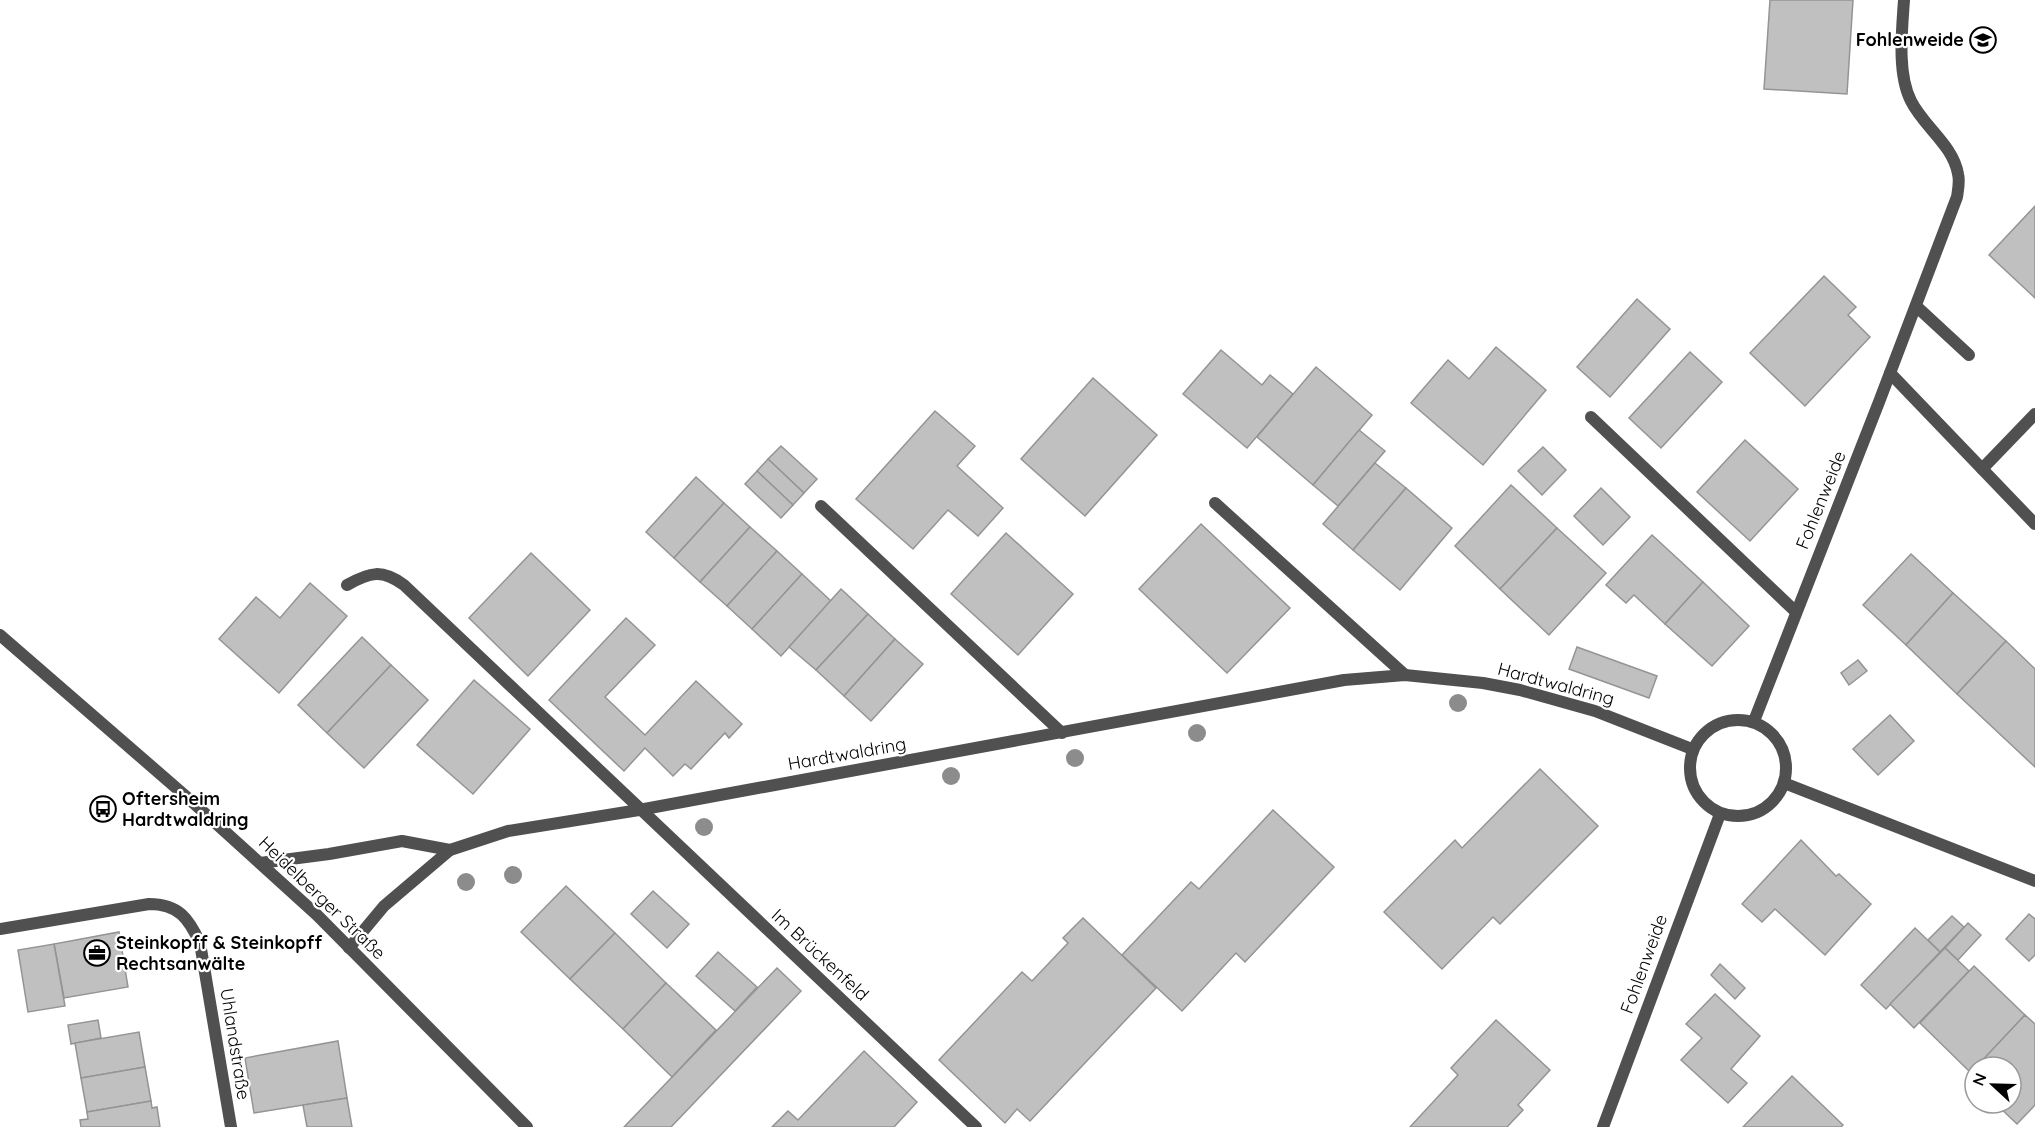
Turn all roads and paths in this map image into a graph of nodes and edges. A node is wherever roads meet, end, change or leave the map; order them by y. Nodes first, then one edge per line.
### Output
1 (1904, 0) edge
2 (1916, 306) junction
3 (1969, 355) dead end
4 (1890, 373) junction
5 (2035, 414) edge
6 (1591, 417) dead end
7 (1982, 469) junction
8 (1215, 503) dead end
9 (821, 506) dead end
10 (2035, 524) edge
11 (347, 585) dead end
12 (1796, 612) junction
13 (1, 637) edge
14 (1405, 675) junction
15 (1754, 721) junction
16 (1062, 733) junction
17 (1692, 749) junction
18 (1784, 783) junction
19 (639, 810) junction
20 (1720, 814) junction
21 (450, 850) junction
22 (260, 863) junction
23 (2035, 880) edge
24 (0, 929) edge
25 (349, 948) junction
26 (231, 1127) edge
27 (527, 1127) edge
28 (975, 1127) edge
29 (1604, 1127) edge

1 - 2 street, Fohlenweide
2 - 3 street
2 - 4 street, Fohlenweide
4 - 7 street
4 - 12 street, Fohlenweide
5 - 7 street
6 - 12 street
7 - 10 street
8 - 14 street
9 - 16 street
11 - 19 street
12 - 15 street, Fohlenweide
13 - 22 street, Heidelberger Straße
14 - 16 street, Hardtwaldring
14 - 17 street, Hardtwaldring
15 - 17 street
15 - 18 street
16 - 19 street, Hardtwaldring
17 - 20 street
18 - 20 street
18 - 23 street
19 - 21 street, Hardtwaldring
19 - 28 street, Im Brückenfeld
20 - 29 street, Fohlenweide
21 - 22 street
21 - 25 street, Hardtwaldring
22 - 25 street, Heidelberger Straße
24 - 26 street, Uhlandstraße
25 - 27 street, Heidelberger Straße

